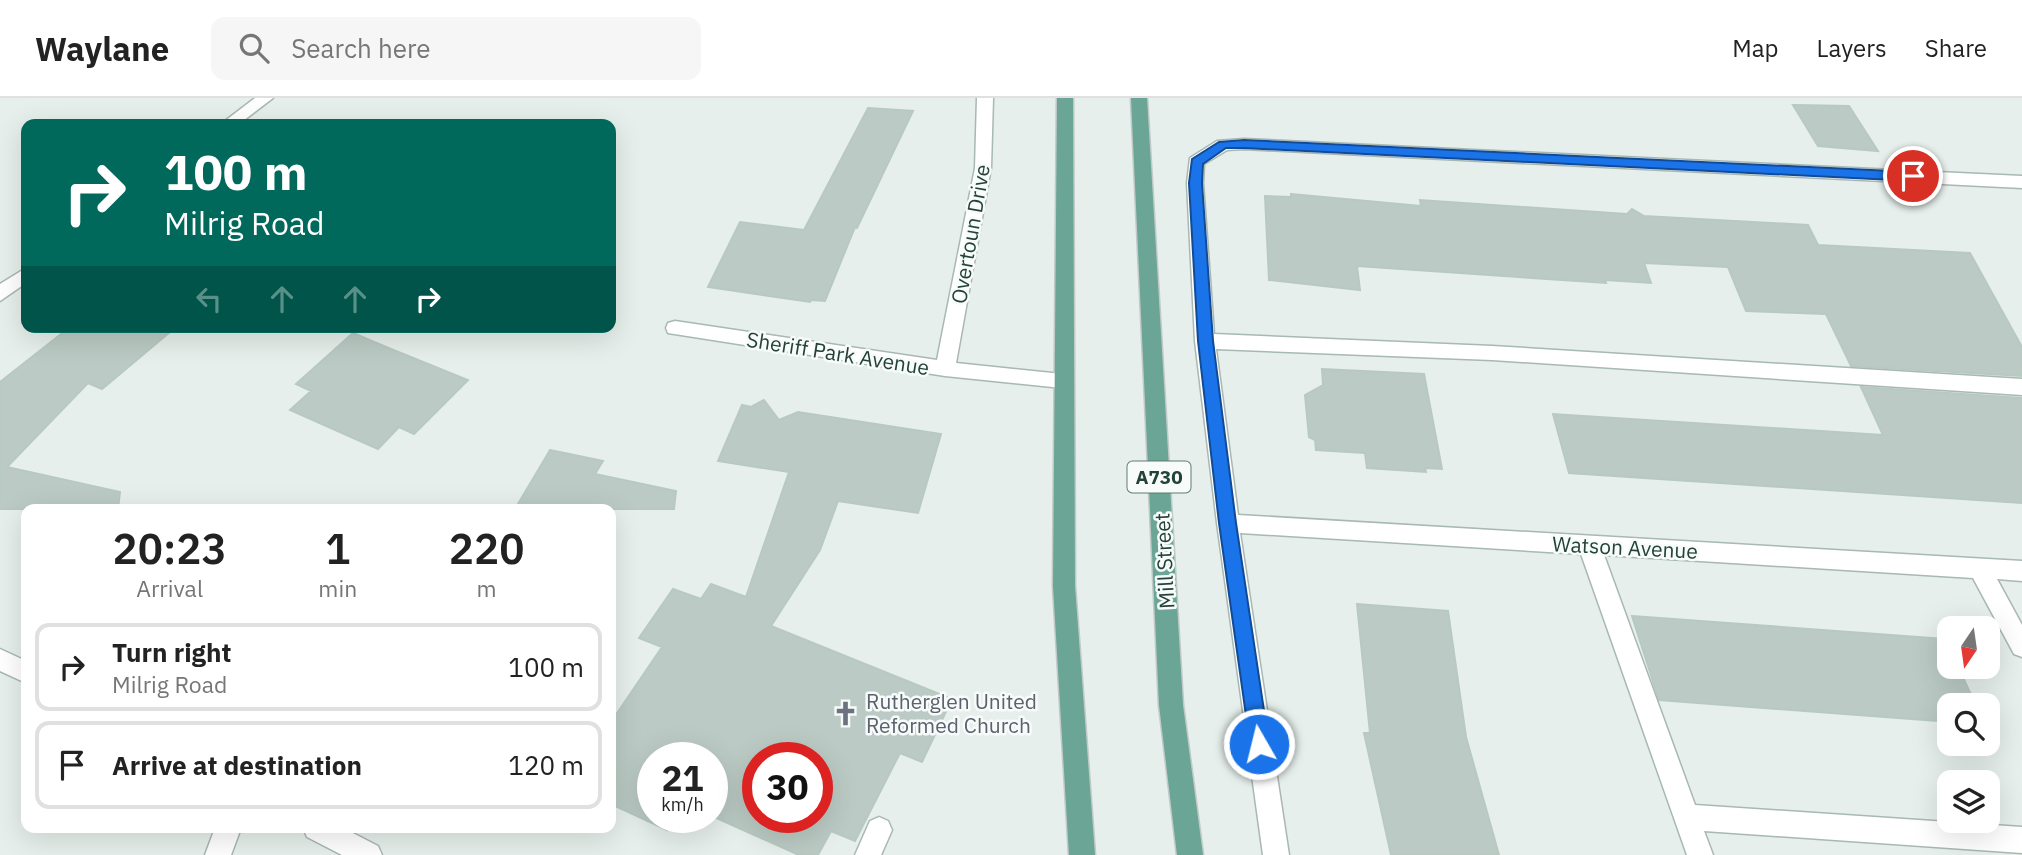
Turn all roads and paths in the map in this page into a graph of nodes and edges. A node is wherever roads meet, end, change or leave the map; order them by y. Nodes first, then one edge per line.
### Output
1 (265, 98) edge
2 (985, 98) edge
3 (1065, 98) edge
4 (1139, 98) edge
5 (236, 119) edge
6 (2022, 182) edge
7 (21, 278) edge
8 (0, 294) edge
9 (675, 328) dead end
10 (1205, 341) junction
11 (946, 369) junction
12 (1062, 382) junction
13 (2022, 387) edge
14 (1228, 523) junction
15 (1589, 544) junction
16 (1979, 568) junction
17 (2022, 571) edge
18 (2022, 647) edge
19 (0, 660) edge
20 (21, 670) edge
21 (1686, 817) junction
22 (879, 830) dead end
23 (226, 833) edge
24 (326, 833) edge
25 (2022, 839) edge
26 (218, 855) edge
27 (369, 855) edge
28 (868, 855) edge
29 (1082, 855) edge
30 (1189, 855) edge
31 (1276, 855) edge
32 (1700, 855) edge

1 - 5 street
2 - 11 street, Overtoun Drive
3 - 12 main road
4 - 30 main road, Mill Street / A730
6 - 10 street
7 - 8 street
9 - 11 street, Sheriff Park Avenue
10 - 13 street
10 - 14 street
11 - 12 street, Sheriff Park Avenue
12 - 29 main road
14 - 15 street, Watson Avenue
14 - 31 street
15 - 16 street, Watson Avenue
15 - 21 street
16 - 17 street, Watson Avenue
16 - 18 street
19 - 20 street
21 - 25 street
21 - 32 street
22 - 28 street
23 - 26 street
24 - 27 street

